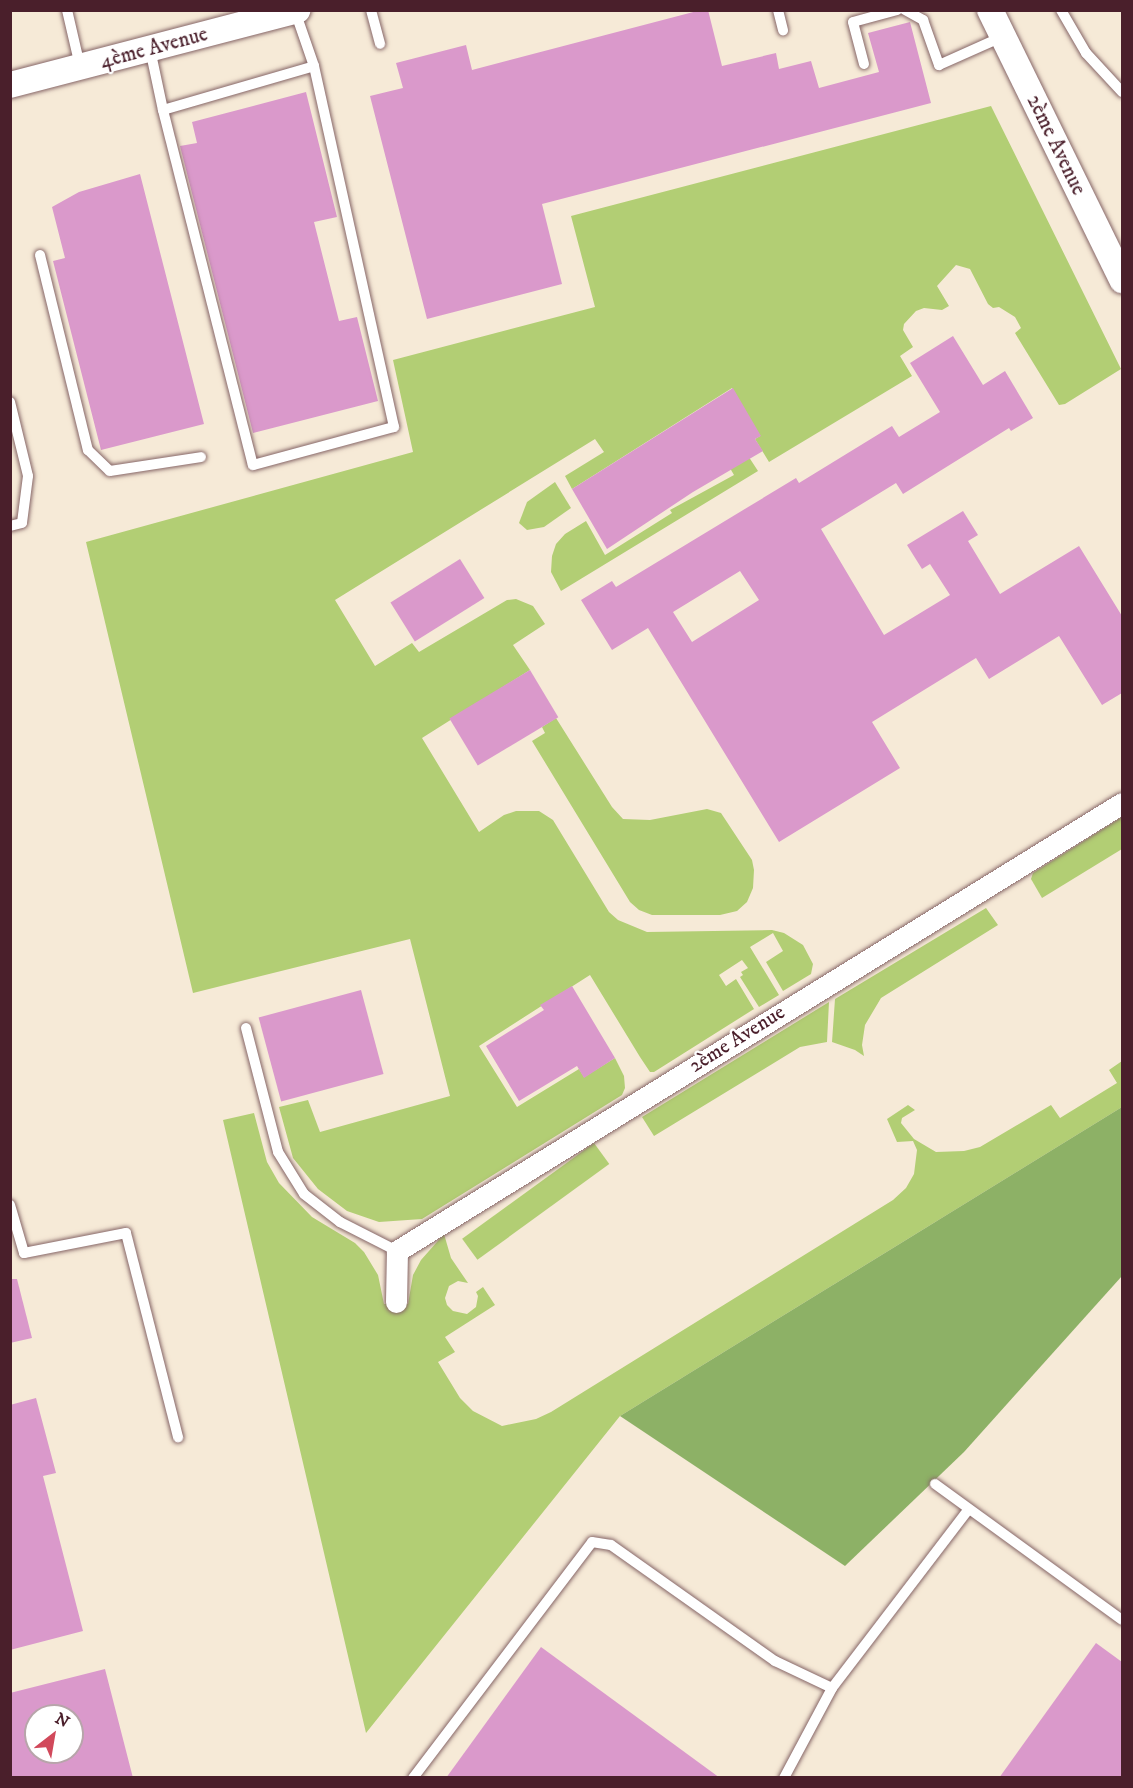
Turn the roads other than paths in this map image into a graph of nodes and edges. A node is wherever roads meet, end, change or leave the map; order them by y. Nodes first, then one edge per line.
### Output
1 (67, 10) edge
2 (371, 10) edge
3 (778, 10) edge
4 (897, 10) edge
5 (905, 10) edge
6 (990, 10) edge
7 (1061, 10) edge
8 (296, 11) edge
9 (783, 30) dead end
10 (1002, 37) junction
11 (380, 44) dead end
12 (150, 48) junction
13 (864, 64) dead end
14 (80, 66) junction
15 (314, 66) junction
16 (10, 85) edge
17 (1122, 92) edge
18 (162, 110) junction
19 (40, 255) dead end
20 (1122, 280) edge
21 (10, 402) edge
22 (201, 457) dead end
23 (10, 526) edge
24 (1122, 803) edge
25 (246, 1028) dead end
26 (10, 1205) edge
27 (397, 1251) junction
28 (396, 1302) dead end
29 (178, 1437) dead end
30 (935, 1484) dead end
31 (969, 1509) junction
32 (1122, 1620) edge
33 (832, 1688) junction
34 (413, 1778) edge
35 (784, 1778) edge

1 - 14 lane
2 - 11 lane
3 - 9 lane
4 - 13 lane
5 - 10 lane
6 - 10 street, 2ème Avenue
7 - 17 lane
8 - 12 street, 4ème Avenue
8 - 15 lane
10 - 20 street, 2ème Avenue
12 - 14 street, 4ème Avenue
12 - 18 lane
14 - 16 street, 4ème Avenue
15 - 18 lane
15 - 18 lane
19 - 22 lane
21 - 23 lane
24 - 27 street, 2ème Avenue
25 - 27 lane
26 - 29 lane
27 - 28 street
30 - 31 lane
31 - 32 lane
31 - 33 lane
33 - 34 lane
33 - 35 lane

